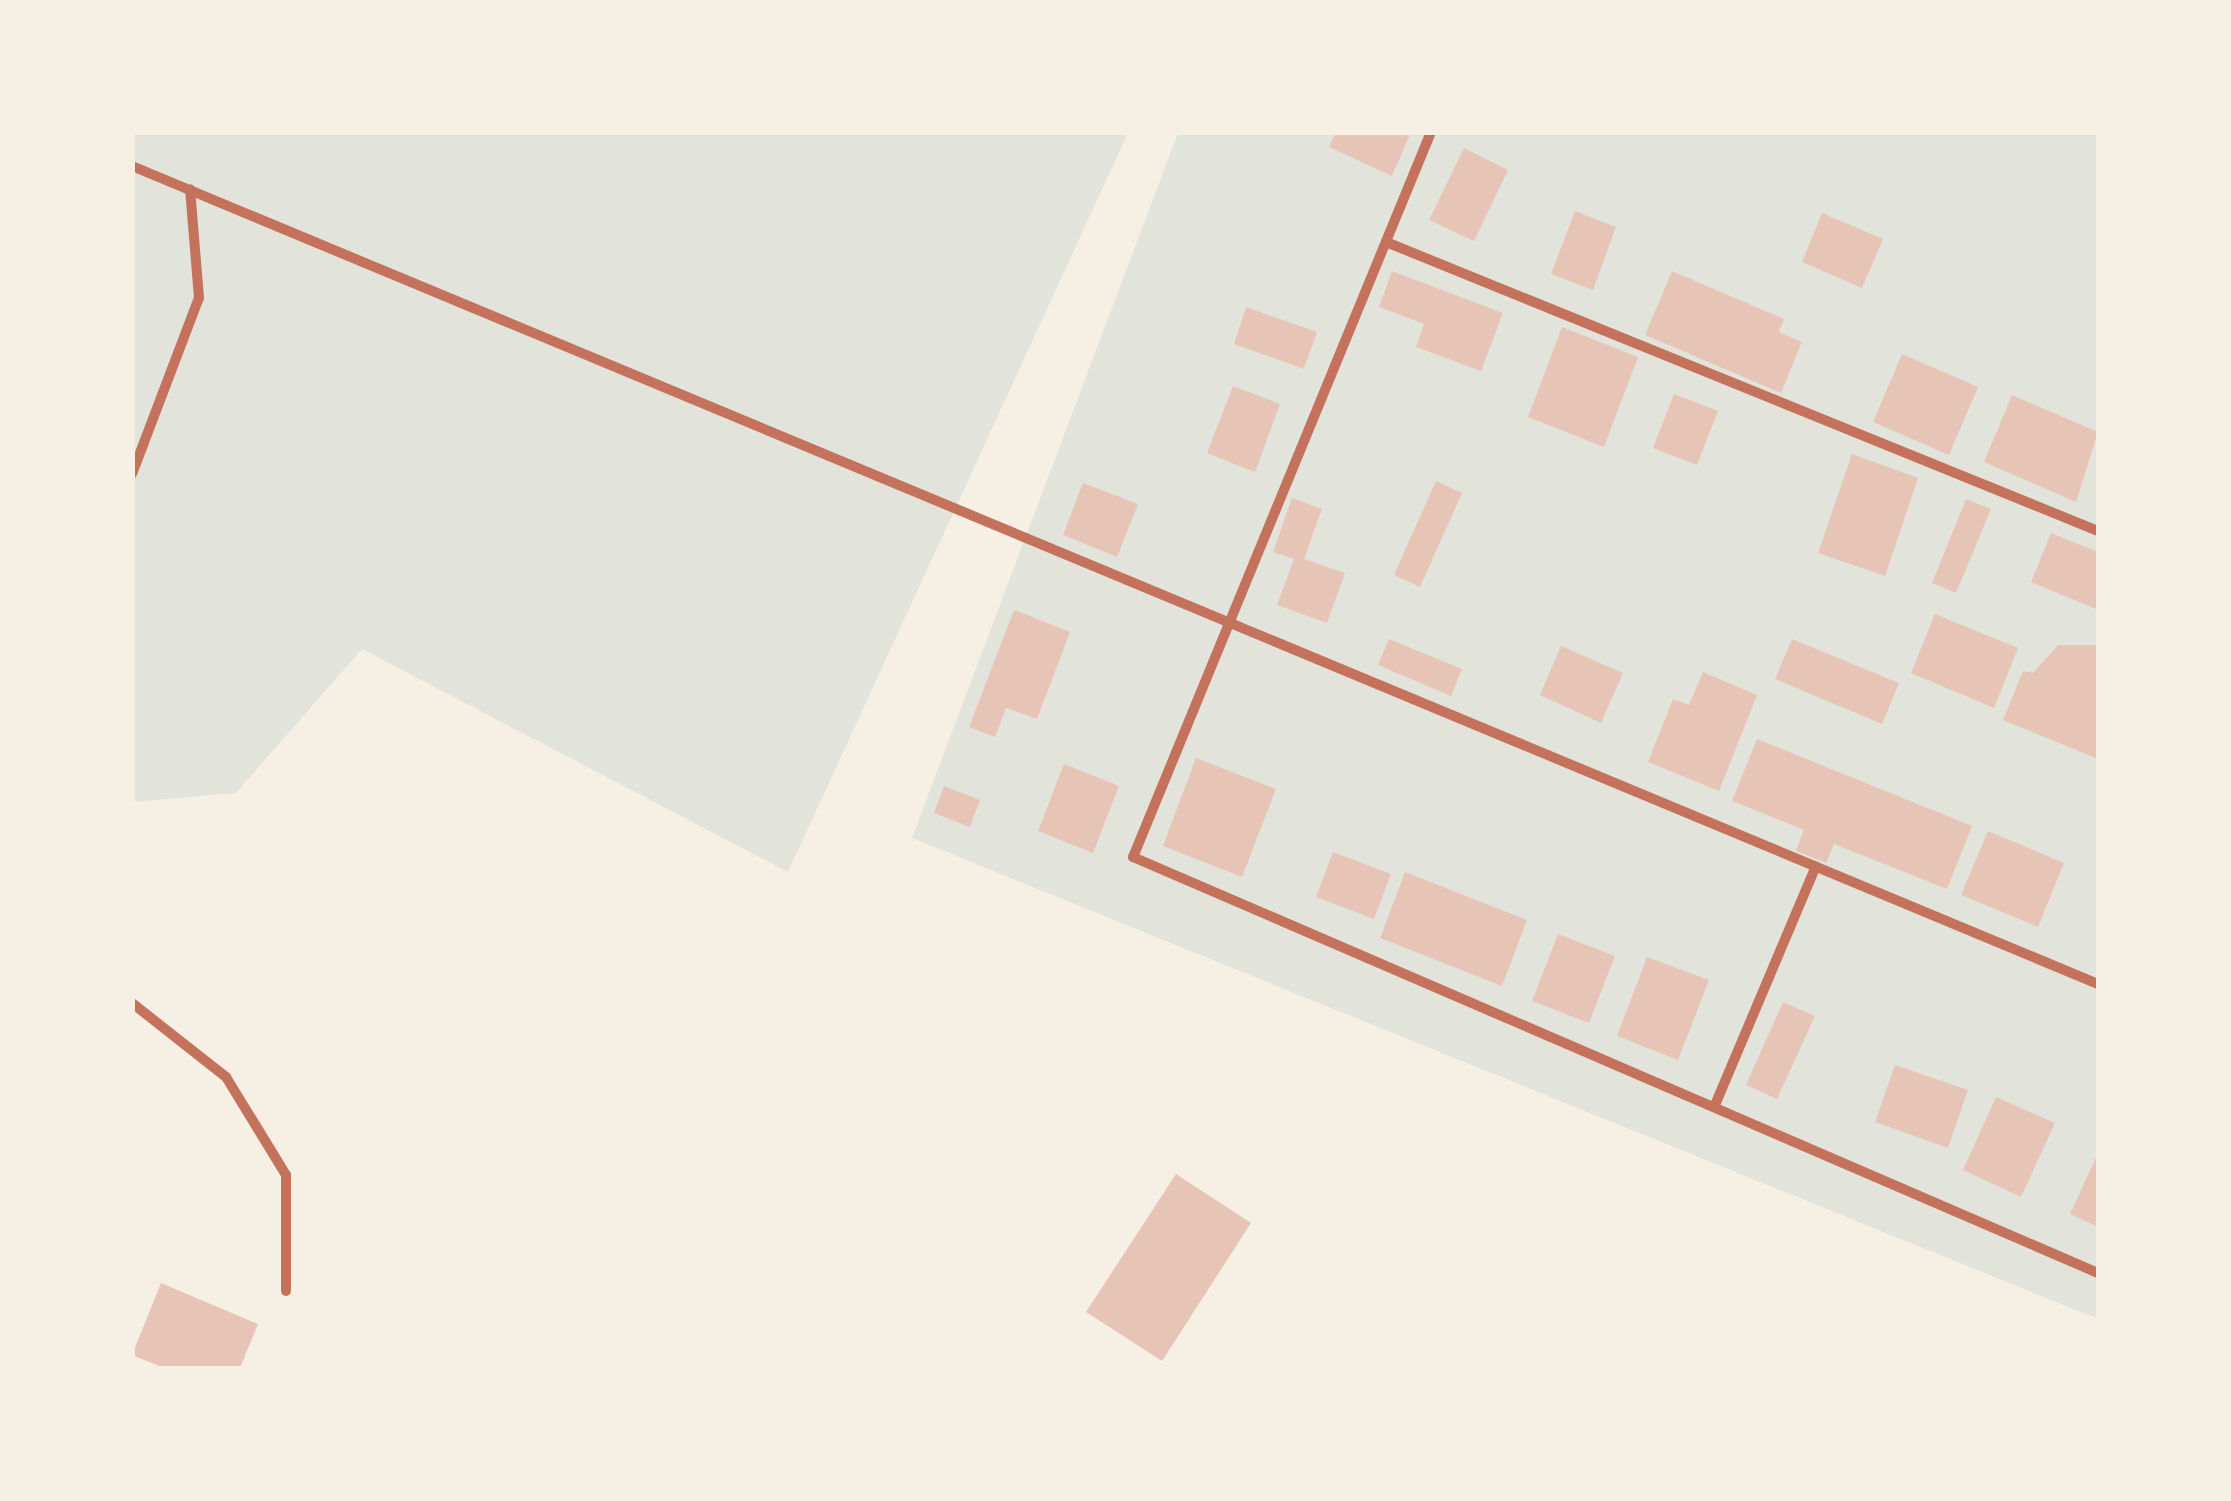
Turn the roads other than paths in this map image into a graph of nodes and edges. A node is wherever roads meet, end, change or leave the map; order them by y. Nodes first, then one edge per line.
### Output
1 (1431, 132) edge
2 (132, 166) edge
3 (190, 190) junction
4 (1386, 242) junction
5 (132, 474) edge
6 (2098, 531) edge
7 (1226, 625) junction
8 (1816, 866) junction
9 (2098, 984) edge
10 (132, 1003) edge
11 (1715, 1105) junction
12 (2098, 1273) edge
13 (286, 1291) dead end

1 - 4 street
2 - 3 street
3 - 5 street
3 - 7 street
4 - 6 street
4 - 7 street
7 - 8 street
7 - 11 street
8 - 9 street
8 - 11 street
10 - 13 street
11 - 12 street

